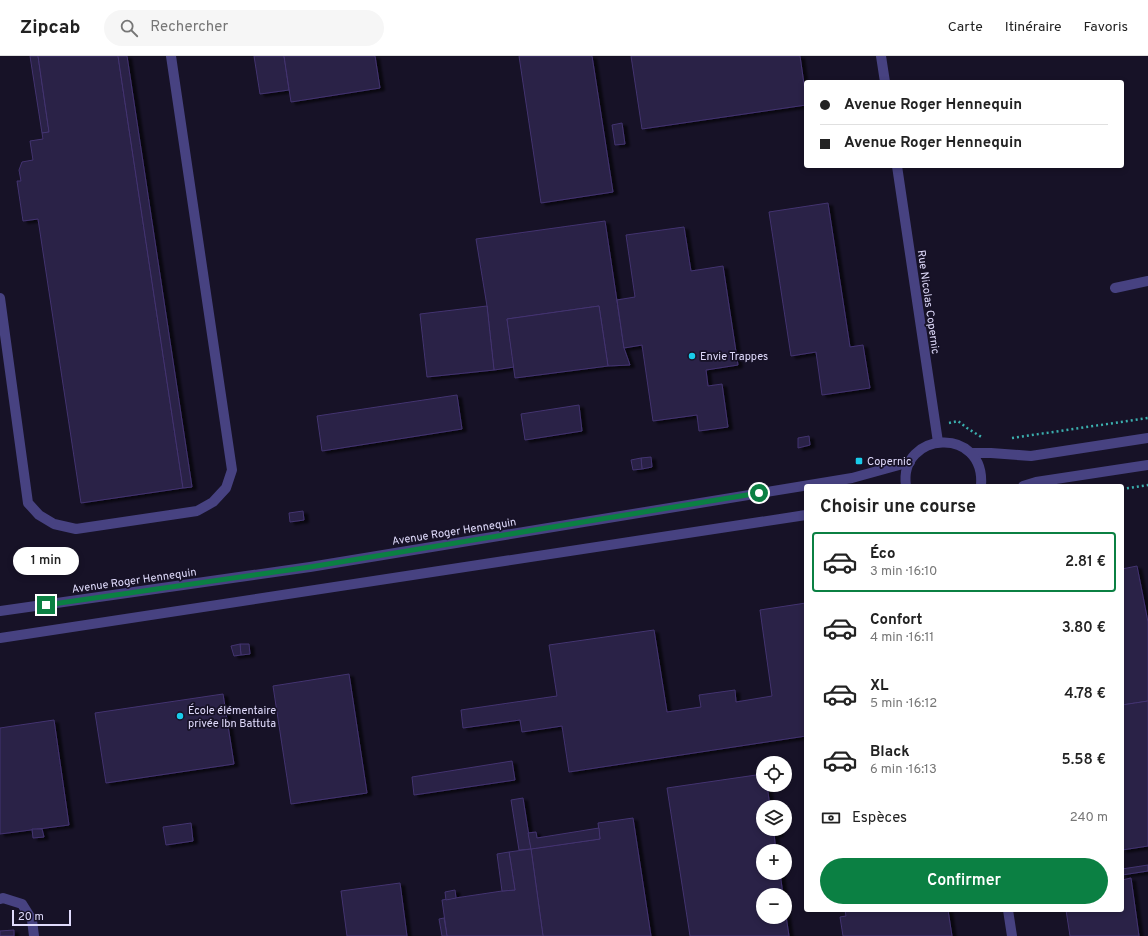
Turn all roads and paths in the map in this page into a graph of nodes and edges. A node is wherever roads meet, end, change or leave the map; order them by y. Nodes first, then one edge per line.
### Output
1 (171, 56) edge
2 (881, 56) edge
3 (885, 80) edge
4 (897, 168) edge
5 (1148, 281) edge
6 (1115, 288) dead end
7 (0, 298) edge
8 (1148, 418) edge
9 (935, 425) junction
10 (990, 438) dead end
11 (1012, 438) dead end
12 (1148, 438) edge
13 (938, 442) junction
14 (971, 453) junction
15 (910, 462) junction
16 (1148, 465) edge
17 (816, 484) edge
18 (906, 484) edge
19 (981, 484) edge
20 (1030, 484) edge
21 (1148, 485) edge
22 (804, 486) edge
23 (1124, 489) edge
24 (804, 515) edge
25 (0, 611) edge
26 (0, 638) edge
27 (0, 898) edge
28 (1008, 912) edge
29 (34, 936) edge
30 (1012, 936) edge

1 - 7 street
2 - 3 street
4 - 9 street, Rue Nicolas Copernic
5 - 6 street
8 - 11 path
9 - 10 path
9 - 13 street, Rue Nicolas Copernic
12 - 14 street
13 - 14 street
13 - 15 street
14 - 19 street
15 - 17 street, Avenue Roger Hennequin
15 - 18 street
16 - 20 street
21 - 23 path
22 - 25 street, Avenue Roger Hennequin
24 - 26 street
27 - 29 street
28 - 30 street

